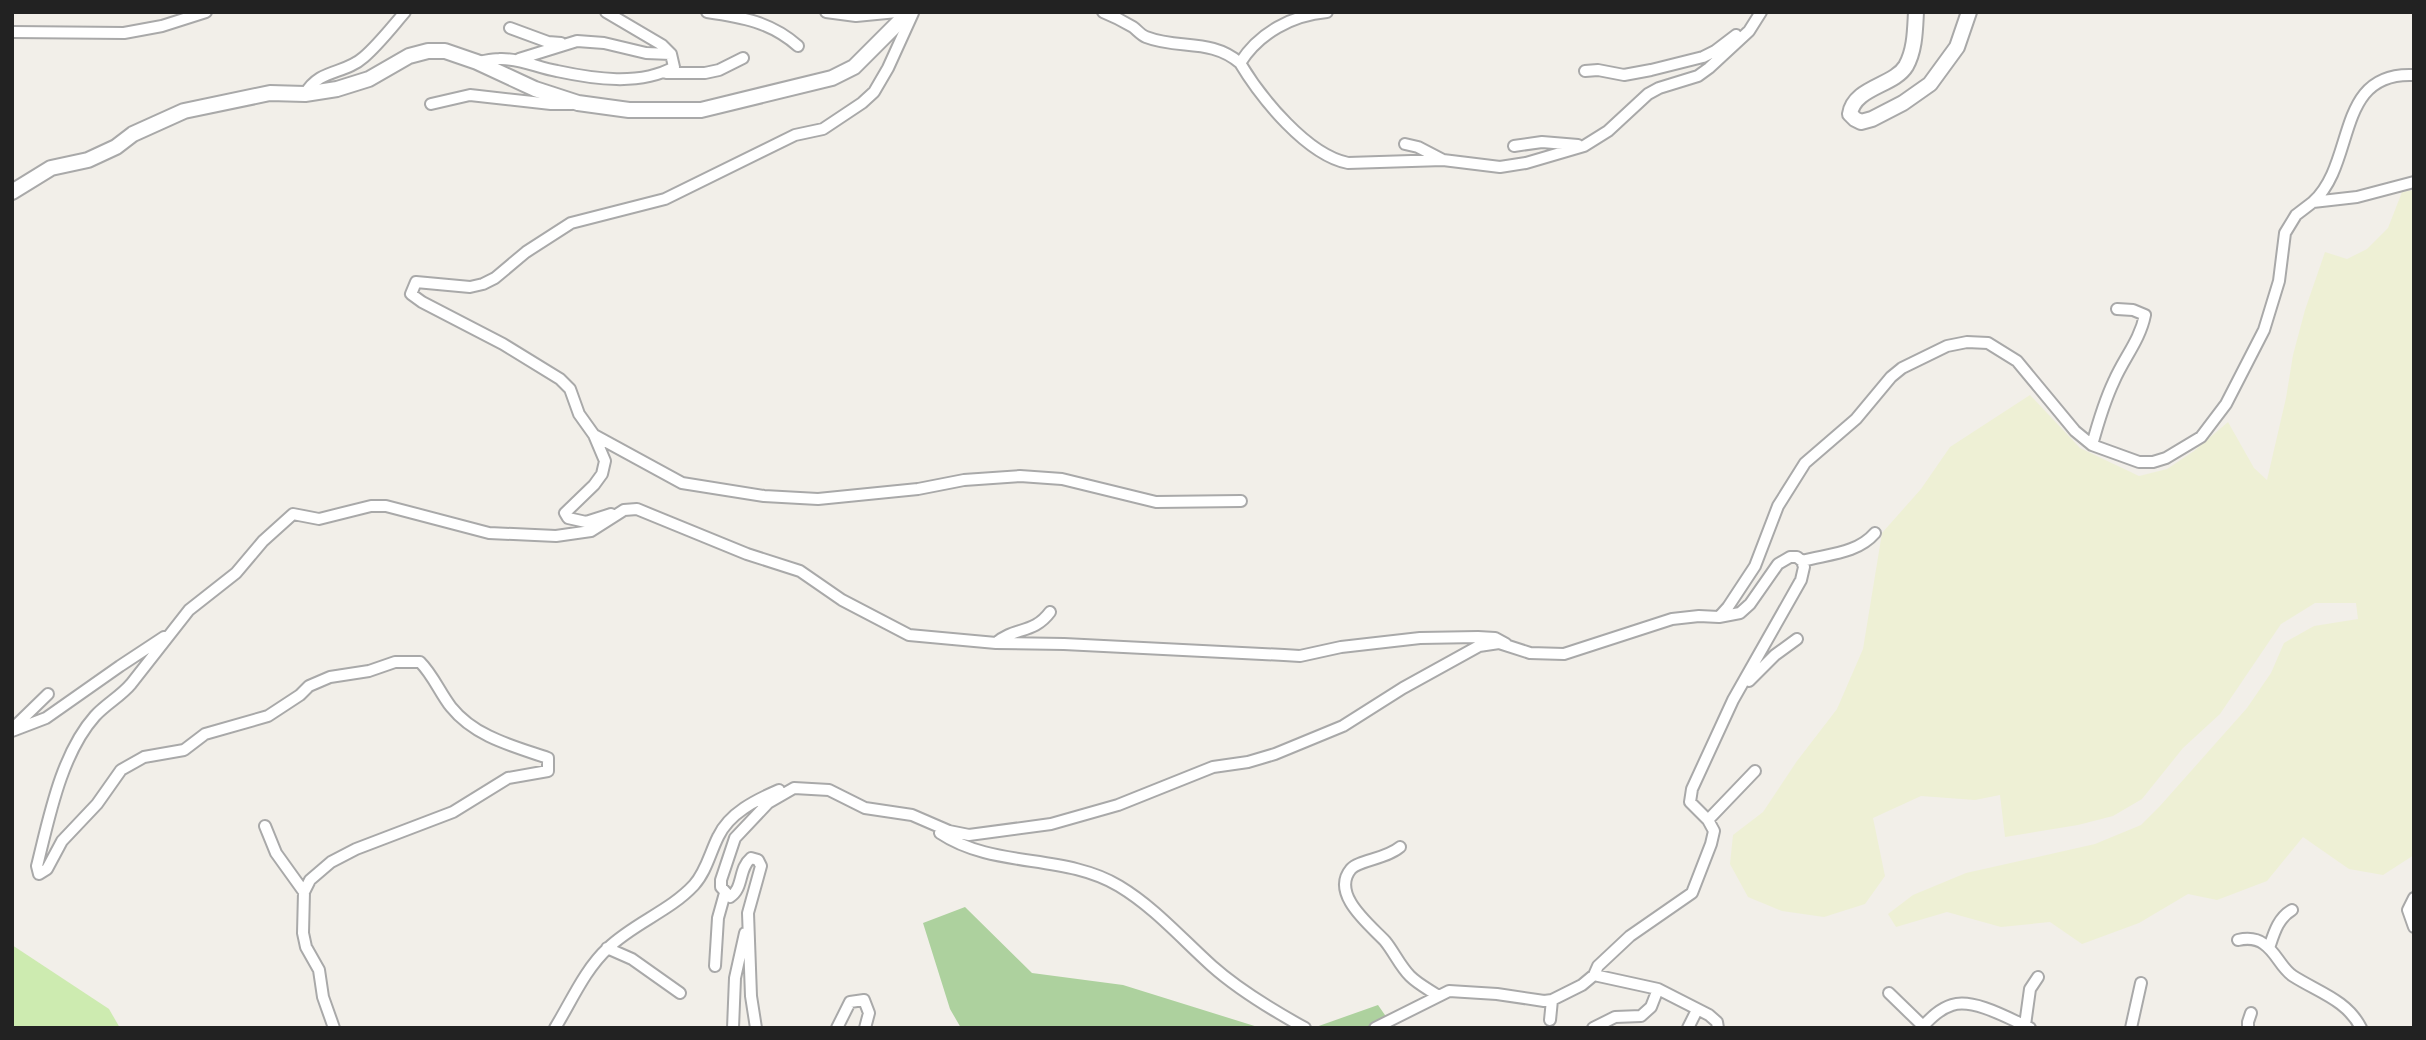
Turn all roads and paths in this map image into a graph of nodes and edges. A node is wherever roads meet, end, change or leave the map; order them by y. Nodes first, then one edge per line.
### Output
1 (205, 12) edge
2 (405, 12) edge
3 (606, 12) edge
4 (707, 12) edge
5 (826, 12) edge
6 (897, 12) edge
7 (911, 12) edge
8 (1103, 12) edge
9 (1327, 12) edge
10 (1916, 12) edge
11 (1969, 12) edge
12 (1759, 15) edge
13 (510, 28) dead end
14 (12, 32) edge
15 (564, 43) junction
16 (798, 46) dead end
17 (671, 54) junction
18 (743, 58) dead end
19 (513, 60) junction
20 (477, 62) junction
21 (1240, 63) junction
22 (1585, 71) dead end
23 (663, 73) junction
24 (2414, 75) edge
25 (305, 94) junction
26 (578, 103) junction
27 (431, 104) dead end
28 (1405, 144) dead end
29 (1514, 146) dead end
30 (1584, 146) junction
31 (1443, 160) junction
32 (2414, 182) edge
33 (12, 192) edge
34 (2313, 202) junction
35 (2117, 309) dead end
36 (594, 435) junction
37 (2092, 445) junction
38 (1241, 501) dead end
39 (624, 510) junction
40 (1875, 533) dead end
41 (1802, 561) junction
42 (1050, 612) dead end
43 (1719, 617) junction
44 (172, 631) junction
45 (1797, 639) dead end
46 (996, 643) junction
47 (1506, 644) junction
48 (1737, 693) junction
49 (48, 694) dead end
50 (12, 730) edge
51 (1755, 771) dead end
52 (794, 788) junction
53 (925, 820) junction
54 (1708, 820) junction
55 (265, 826) dead end
56 (1400, 847) dead end
57 (304, 892) junction
58 (725, 893) junction
59 (2414, 898) edge
60 (2292, 910) dead end
61 (748, 928) junction
62 (2414, 928) edge
63 (2238, 940) dead end
64 (607, 948) junction
65 (2269, 948) junction
66 (715, 966) dead end
67 (1594, 975) junction
68 (2038, 977) dead end
69 (2141, 983) dead end
70 (1658, 989) junction
71 (680, 993) dead end
72 (1889, 993) dead end
73 (1437, 995) junction
74 (1552, 1000) junction
75 (1697, 1010) junction
76 (2251, 1013) dead end
77 (1550, 1020) dead end
78 (2027, 1026) edge
79 (1922, 1027) edge
80 (334, 1028) edge
81 (555, 1028) edge
82 (733, 1028) edge
83 (756, 1028) edge
84 (837, 1028) edge
85 (866, 1028) edge
86 (1306, 1028) edge
87 (1375, 1028) edge
88 (1593, 1028) edge
89 (1688, 1028) edge
90 (1718, 1028) edge
91 (2131, 1028) edge
92 (2248, 1028) edge
93 (2361, 1028) edge

1 - 14 street
2 - 25 street
3 - 17 street
4 - 16 street
5 - 6 street
7 - 26 street
7 - 36 street
8 - 21 street
9 - 21 street
10 - 11 street
12 - 22 street
12 - 30 street
13 - 15 street
15 - 17 street
15 - 19 street
17 - 23 street
18 - 23 street
19 - 20 street
19 - 23 street
20 - 25 street
20 - 26 street
21 - 31 street
24 - 34 street
25 - 33 street
26 - 27 street
28 - 31 street
29 - 30 street
30 - 31 street
32 - 34 street
34 - 37 street
35 - 37 street
36 - 38 street
36 - 39 street
37 - 43 street
39 - 44 street
39 - 46 street
40 - 41 street
41 - 43 street
41 - 48 street
42 - 46 street
43 - 47 street
44 - 50 street
44 - 57 street
45 - 48 street
46 - 47 street
47 - 53 street
48 - 54 street
49 - 50 street
51 - 54 street
52 - 53 street
52 - 58 street
52 - 64 street
53 - 86 street
54 - 67 street
55 - 57 street
56 - 73 street
57 - 80 street
58 - 61 street
58 - 66 street
59 - 62 street
60 - 65 street
61 - 82 street
61 - 83 street
63 - 65 street
64 - 71 street
64 - 81 street
65 - 93 street
67 - 70 street
67 - 74 street
68 - 78 street
69 - 91 street
70 - 75 street
70 - 88 street
72 - 79 street
73 - 74 street
73 - 87 street
74 - 77 street
75 - 89 street
75 - 90 street
76 - 92 street
78 - 79 street
84 - 85 street

